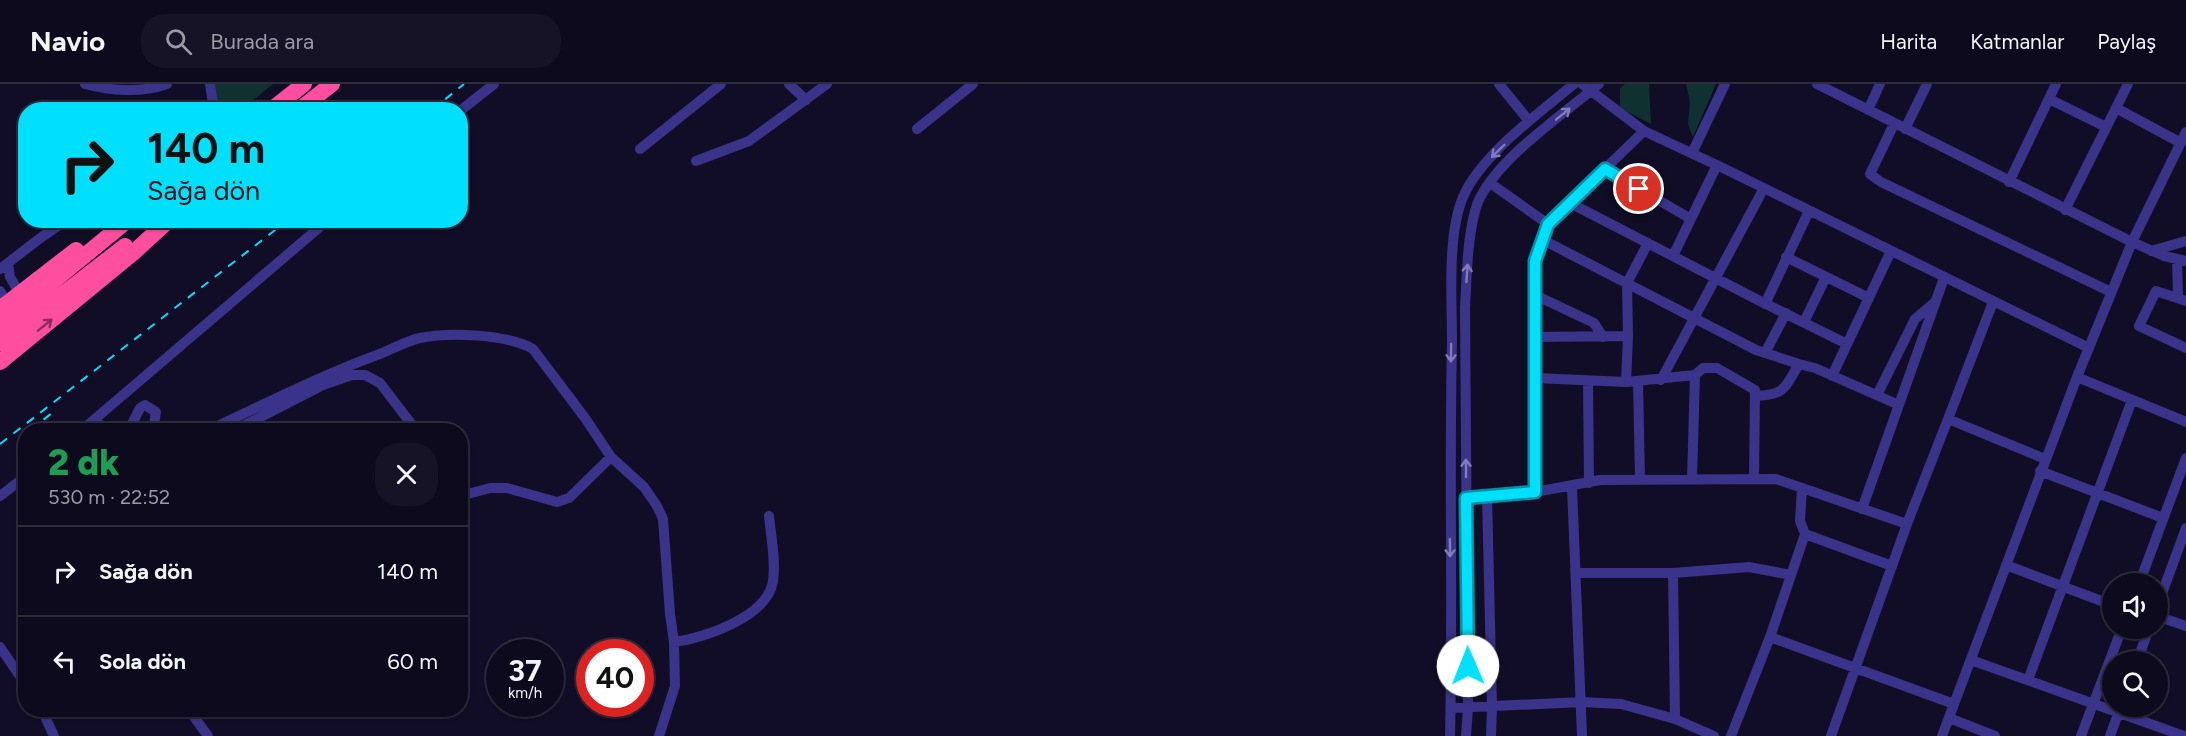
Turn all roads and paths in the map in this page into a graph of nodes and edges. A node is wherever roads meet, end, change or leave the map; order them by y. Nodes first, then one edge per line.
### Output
1 (85, 84) edge
2 (167, 84) edge
3 (210, 84) edge
4 (304, 84) edge
5 (332, 84) edge
6 (494, 84) edge
7 (721, 84) edge
8 (789, 84) edge
9 (827, 84) edge
10 (973, 84) edge
11 (1499, 84) edge
12 (1574, 84) edge
13 (1725, 84) edge
14 (1817, 84) edge
15 (1880, 84) edge
16 (1927, 84) edge
17 (2056, 84) edge
18 (2128, 84) edge
19 (1591, 86) edge
20 (2049, 99) junction
21 (806, 100) junction
22 (213, 102) edge
23 (281, 102) edge
24 (310, 102) edge
25 (468, 105) edge
26 (2116, 108) junction
27 (1868, 110) junction
28 (1529, 122) junction
29 (1894, 124) junction
30 (2106, 127) junction
31 (917, 129) dead end
32 (1905, 129) junction
33 (1644, 131) junction
34 (2183, 137) edge
35 (640, 149) dead end
36 (1692, 153) junction
37 (696, 161) dead end
38 (1717, 165) junction
39 (1605, 169) junction
40 (2009, 182) junction
41 (1490, 183) junction
42 (1764, 188) junction
43 (1570, 203) junction
44 (2065, 210) junction
45 (1809, 211) junction
46 (1691, 219) junction
47 (1548, 224) junction
48 (55, 228) edge
49 (107, 228) edge
50 (117, 228) edge
51 (143, 228) edge
52 (161, 228) edge
53 (319, 228) edge
54 (1543, 240) junction
55 (2186, 240) edge
56 (2132, 242) junction
57 (1648, 243) junction
58 (1891, 251) junction
59 (2151, 251) junction
60 (1673, 256) junction
61 (1786, 257) junction
62 (2182, 260) edge
63 (4, 266) edge
64 (1826, 277) junction
65 (1716, 278) junction
66 (1944, 278) junction
67 (1627, 284) junction
68 (2111, 292) junction
69 (1535, 295) junction
70 (1869, 298) junction
71 (2182, 299) edge
72 (1935, 302) junction
73 (1993, 302) junction
74 (1766, 304) junction
75 (11, 306) edge
76 (1786, 314) junction
77 (1694, 318) junction
78 (1804, 322) junction
79 (0, 325) edge
80 (1628, 336) junction
81 (1535, 337) junction
82 (1603, 337) junction
83 (0, 343) edge
84 (1847, 344) junction
85 (2089, 348) junction
86 (2186, 348) edge
87 (1765, 353) junction
88 (0, 362) edge
89 (1799, 364) junction
90 (1695, 375) junction
91 (1832, 376) junction
92 (2077, 377) junction
93 (1535, 378) junction
94 (1661, 380) junction
95 (1588, 382) junction
96 (1626, 382) junction
97 (1638, 382) junction
98 (1877, 395) junction
99 (1755, 396) junction
100 (2132, 400) junction
101 (1899, 405) junction
102 (1948, 419) junction
103 (93, 421) junction
104 (2186, 422) edge
105 (91, 423) edge
106 (97, 423) edge
107 (132, 423) edge
108 (154, 423) edge
109 (224, 423) edge
110 (249, 423) edge
111 (411, 423) edge
112 (611, 457) junction
113 (2186, 458) edge
114 (2045, 459) junction
115 (2040, 471) junction
116 (1692, 479) junction
117 (1754, 479) junction
118 (1640, 480) junction
119 (18, 482) edge
120 (1589, 483) junction
121 (1572, 487) junction
122 (1802, 488) junction
123 (1535, 492) junction
124 (468, 494) edge
125 (2098, 494) junction
126 (0, 496) edge
127 (1487, 496) junction
128 (1466, 498) junction
129 (1862, 508) junction
130 (769, 516) dead end
131 (2163, 518) junction
132 (1907, 524) junction
133 (2186, 528) edge
134 (1805, 534) junction
135 (2006, 565) junction
136 (1892, 566) junction
137 (1576, 573) junction
138 (1673, 573) junction
139 (2143, 573) edge
140 (1791, 575) junction
141 (2168, 578) edge
142 (2063, 587) junction
143 (2102, 601) edge
144 (2168, 620) edge
145 (2186, 626) edge
146 (1770, 637) junction
147 (2118, 639) edge
148 (674, 642) junction
149 (0, 647) edge
150 (1971, 660) junction
151 (1856, 668) junction
152 (18, 673) edge
153 (2028, 680) junction
154 (1582, 702) junction
155 (2094, 703) junction
156 (1954, 704) junction
157 (2102, 705) edge
158 (1492, 707) junction
159 (1451, 708) junction
160 (1468, 708) junction
161 (45, 717) edge
162 (194, 717) edge
163 (2117, 717) edge
164 (2139, 717) edge
165 (1949, 718) junction
166 (1675, 719) junction
167 (54, 736) edge
168 (207, 736) edge
169 (659, 736) edge
170 (1450, 736) edge
171 (1466, 736) edge
172 (1491, 736) edge
173 (1582, 736) edge
174 (1714, 736) edge
175 (1731, 736) edge
176 (1831, 736) edge
177 (1942, 736) edge
178 (1995, 736) edge
179 (2081, 736) edge
180 (2110, 736) edge
181 (2184, 736) edge

1 - 2 street
3 - 22 street
4 - 23 highway
5 - 24 highway
6 - 25 street
7 - 35 street
8 - 21 street
9 - 21 street
10 - 31 street
11 - 28 street
12 - 28 street
13 - 36 street
14 - 27 street
15 - 27 street
16 - 32 street
17 - 20 street
18 - 26 street
19 - 33 street
41 -> 19 street
20 - 30 street
20 - 40 street
21 - 37 street
26 - 30 street
26 - 34 street
27 - 29 street
28 -> 159 street
29 - 32 street
29 - 68 street
30 - 44 street
32 - 40 street
33 - 36 street
33 - 39 street
34 - 56 street
36 - 38 street
38 - 42 street
38 - 46 street
39 - 43 street
39 - 46 street
40 - 44 street
41 - 47 street
128 -> 41 street
42 - 45 street
42 - 65 street
43 - 47 street
43 - 57 street
44 - 56 street
45 - 58 street
45 - 61 street
46 - 60 street
47 - 54 street
48 - 63 street
49 - 75 highway
50 - 75 highway
51 - 75 highway
88 -> 52 highway
53 - 103 street
54 - 67 street
54 - 69 street
55 - 59 street
56 - 59 street
56 - 68 street
57 - 60 street
57 - 67 street
58 - 66 street
58 - 70 street
59 - 62 street
60 - 65 street
61 - 64 street
61 - 74 street
62 - 71 street
63 - 75 street
64 - 70 street
64 - 78 street
65 - 74 street
65 - 77 street
66 - 72 street
66 - 73 street
67 - 77 street
67 - 80 street
68 - 85 street
69 - 81 street
69 - 82 street
70 - 84 street
71 - 86 street
72 - 98 street
72 - 101 street
73 - 85 street
73 - 102 street
74 - 76 street
75 - 79 highway
75 - 83 highway
76 - 78 street
76 - 87 street
77 - 87 street
77 - 94 street
78 - 84 street
80 - 82 street
80 - 96 street
81 - 82 street
81 - 93 street
84 - 91 street
85 - 92 street
87 - 89 street
89 - 91 street
89 - 99 street
90 - 94 street
90 - 99 street
90 - 116 street
91 - 98 street
92 - 100 street
92 - 114 street
93 - 95 street
93 - 123 street
94 - 97 street
95 - 96 street
95 - 120 street
96 - 97 street
97 - 118 street
98 - 101 street
99 - 117 street
100 - 104 street
100 - 125 street
101 - 129 street
102 - 114 street
102 - 132 street
103 - 105 street
103 - 106 street
107 - 108 street
109 - 112 street
110 - 111 street
112 - 124 street
112 - 148 street
113 - 131 street
114 - 115 street
115 - 125 street
115 - 135 street
116 - 117 street
116 - 118 street
117 - 122 street
118 - 120 street
119 - 126 street
120 - 121 street
121 - 123 street
121 - 137 street
122 - 129 street
122 - 134 street
123 - 127 street
125 - 131 street
125 - 142 street
127 - 128 street
127 - 158 street
128 - 160 street
129 - 132 street
130 - 148 street
131 - 139 street
132 - 136 street
133 - 141 street
134 - 136 street
134 - 140 street
135 - 142 street
135 - 150 street
136 - 151 street
137 - 138 street
137 - 154 street
138 - 140 street
138 - 166 street
140 - 146 street
142 - 143 street
142 - 153 street
144 - 145 street
146 - 151 street
146 - 175 street
147 - 155 street
148 - 169 street
149 - 152 street
150 - 153 street
150 - 156 street
151 - 156 street
151 - 176 street
153 - 155 street
154 - 158 street
154 - 166 street
154 - 173 street
155 - 157 street
155 - 179 street
156 - 165 street
158 - 160 street
158 - 172 street
159 - 160 street
159 - 170 street
160 - 171 street
161 - 167 street
162 - 168 street
163 - 180 street
164 - 181 street
165 - 177 street
165 - 178 street
166 - 174 street

